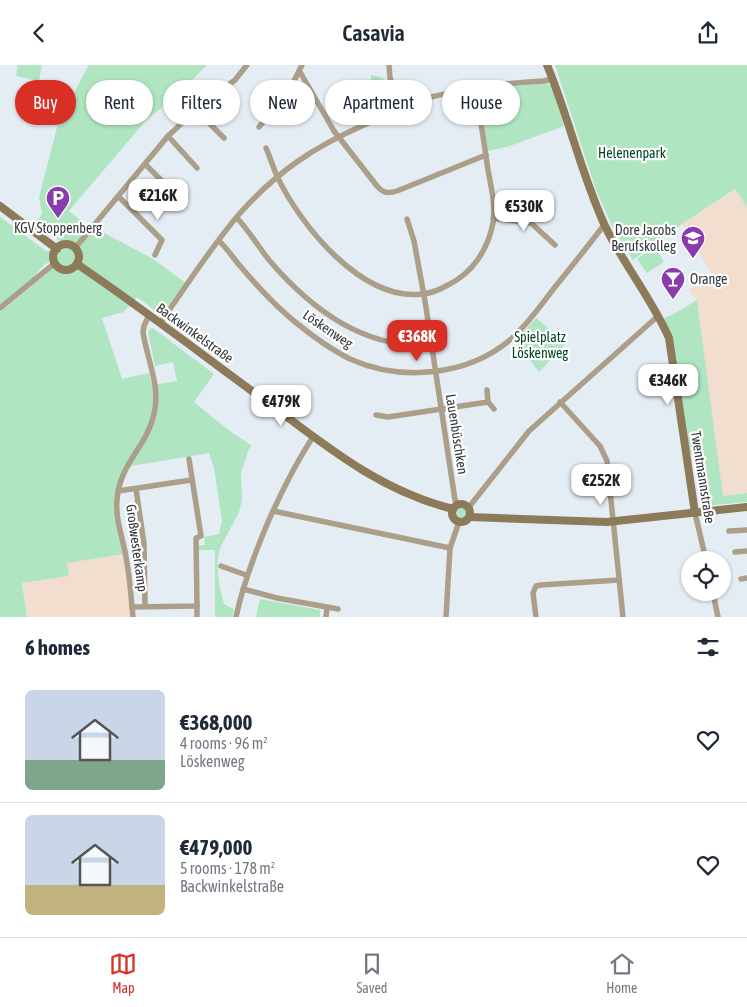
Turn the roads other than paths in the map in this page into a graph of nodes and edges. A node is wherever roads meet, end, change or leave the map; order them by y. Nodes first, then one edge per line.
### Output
1 (247, 65) edge
2 (302, 65) edge
3 (389, 65) edge
4 (547, 65) edge
5 (300, 72) junction
6 (553, 79) junction
7 (235, 80) edge
8 (390, 80) edge
9 (520, 82) edge
10 (180, 125) edge
11 (211, 125) edge
12 (362, 125) edge
13 (482, 125) edge
14 (258, 127) dead end
15 (168, 136) junction
16 (338, 136) junction
17 (224, 138) dead end
18 (266, 148) dead end
19 (486, 155) junction
20 (145, 164) junction
21 (197, 168) dead end
22 (278, 176) junction
23 (119, 197) junction
24 (179, 198) dead end
25 (0, 206) edge
26 (237, 218) junction
27 (493, 218) junction
28 (407, 219) dead end
29 (604, 225) junction
30 (219, 241) junction
31 (554, 245) dead end
32 (75, 248) junction
33 (56, 249) junction
34 (155, 255) dead end
35 (55, 263) junction
36 (77, 264) junction
37 (424, 294) junction
38 (0, 308) edge
39 (149, 315) junction
40 (658, 316) junction
41 (160, 323) junction
42 (432, 344) junction
43 (436, 371) junction
44 (487, 390) dead end
45 (488, 402) junction
46 (560, 402) junction
47 (441, 409) junction
48 (494, 409) dead end
49 (376, 415) dead end
50 (313, 437) junction
51 (189, 459) dead end
52 (192, 481) junction
53 (136, 489) junction
54 (118, 491) junction
55 (456, 507) junction
56 (469, 507) junction
57 (747, 507) edge
58 (273, 511) junction
59 (695, 513) junction
60 (470, 517) junction
61 (613, 521) junction
62 (459, 522) junction
63 (747, 530) edge
64 (729, 531) dead end
65 (450, 548) junction
66 (704, 551) edge
67 (735, 551) dead end
68 (747, 551) edge
69 (221, 566) dead end
70 (246, 575) junction
71 (619, 579) junction
72 (243, 589) junction
73 (715, 601) edge
74 (145, 606) junction
75 (197, 606) junction
76 (132, 607) junction
77 (327, 608) junction
78 (338, 609) dead end
79 (133, 617) edge
80 (197, 617) edge
81 (236, 617) edge
82 (326, 617) edge
83 (446, 617) edge
84 (536, 617) edge
85 (623, 617) edge
86 (718, 617) edge

1 - 7 street
2 - 5 street
3 - 8 street
4 - 6 main road, Twentmannstraße
5 - 14 street
5 - 16 street
6 - 9 street
6 - 29 main road, Twentmannstraße
10 - 15 street
11 - 17 street
12 - 16 street
13 - 19 street
15 - 20 street
15 - 21 street
16 - 19 street
16 - 22 street
18 - 22 street
19 - 27 street
20 - 23 street
20 - 24 street
22 - 26 street
22 - 37 street
23 - 32 street
23 - 34 street
25 - 33 main road
26 - 30 street
26 - 42 street
27 - 31 street
27 - 37 street
28 - 37 street, Lauenbüschken
29 - 40 main road, Twentmannstraße
29 - 43 street, Löskenweg
30 - 41 street
30 - 43 street, Löskenweg
32 - 33 main road
32 - 36 main road
33 - 35 main road
35 - 36 main road
35 - 38 street
36 - 39 main road, Backwinkelstraße
37 - 42 street, Lauenbüschken
39 - 41 main road, Backwinkelstraße
39 - 54 street, Großwesterkamp
40 - 46 street
40 - 59 main road, Twentmannstraße
41 - 50 main road, Backwinkelstraße
42 - 43 street, Lauenbüschken
43 - 47 street, Lauenbüschken
44 - 45 street
45 - 47 street
45 - 48 street
46 - 56 street
46 - 61 street
47 - 49 street
47 - 55 street, Lauenbüschken
50 - 55 main road, Backwinkelstraße
50 - 58 street
51 - 52 street
52 - 53 street
52 - 75 street
53 - 54 street
53 - 74 street
54 - 76 street, Großwesterkamp
55 - 56 main road
55 - 62 main road
56 - 60 main road
57 - 59 main road
58 - 65 street
58 - 70 street
59 - 61 main road
59 - 66 street, Twentmannstraße
60 - 61 main road
60 - 62 main road
61 - 71 street
62 - 65 street
63 - 64 street
65 - 83 street
67 - 68 street
69 - 70 street
70 - 72 street
71 - 84 street
71 - 85 street
72 - 77 street
72 - 81 street
73 - 86 street
74 - 75 street
74 - 76 street
75 - 80 street
76 - 79 street, Großwesterkamp
77 - 78 street
77 - 82 street

